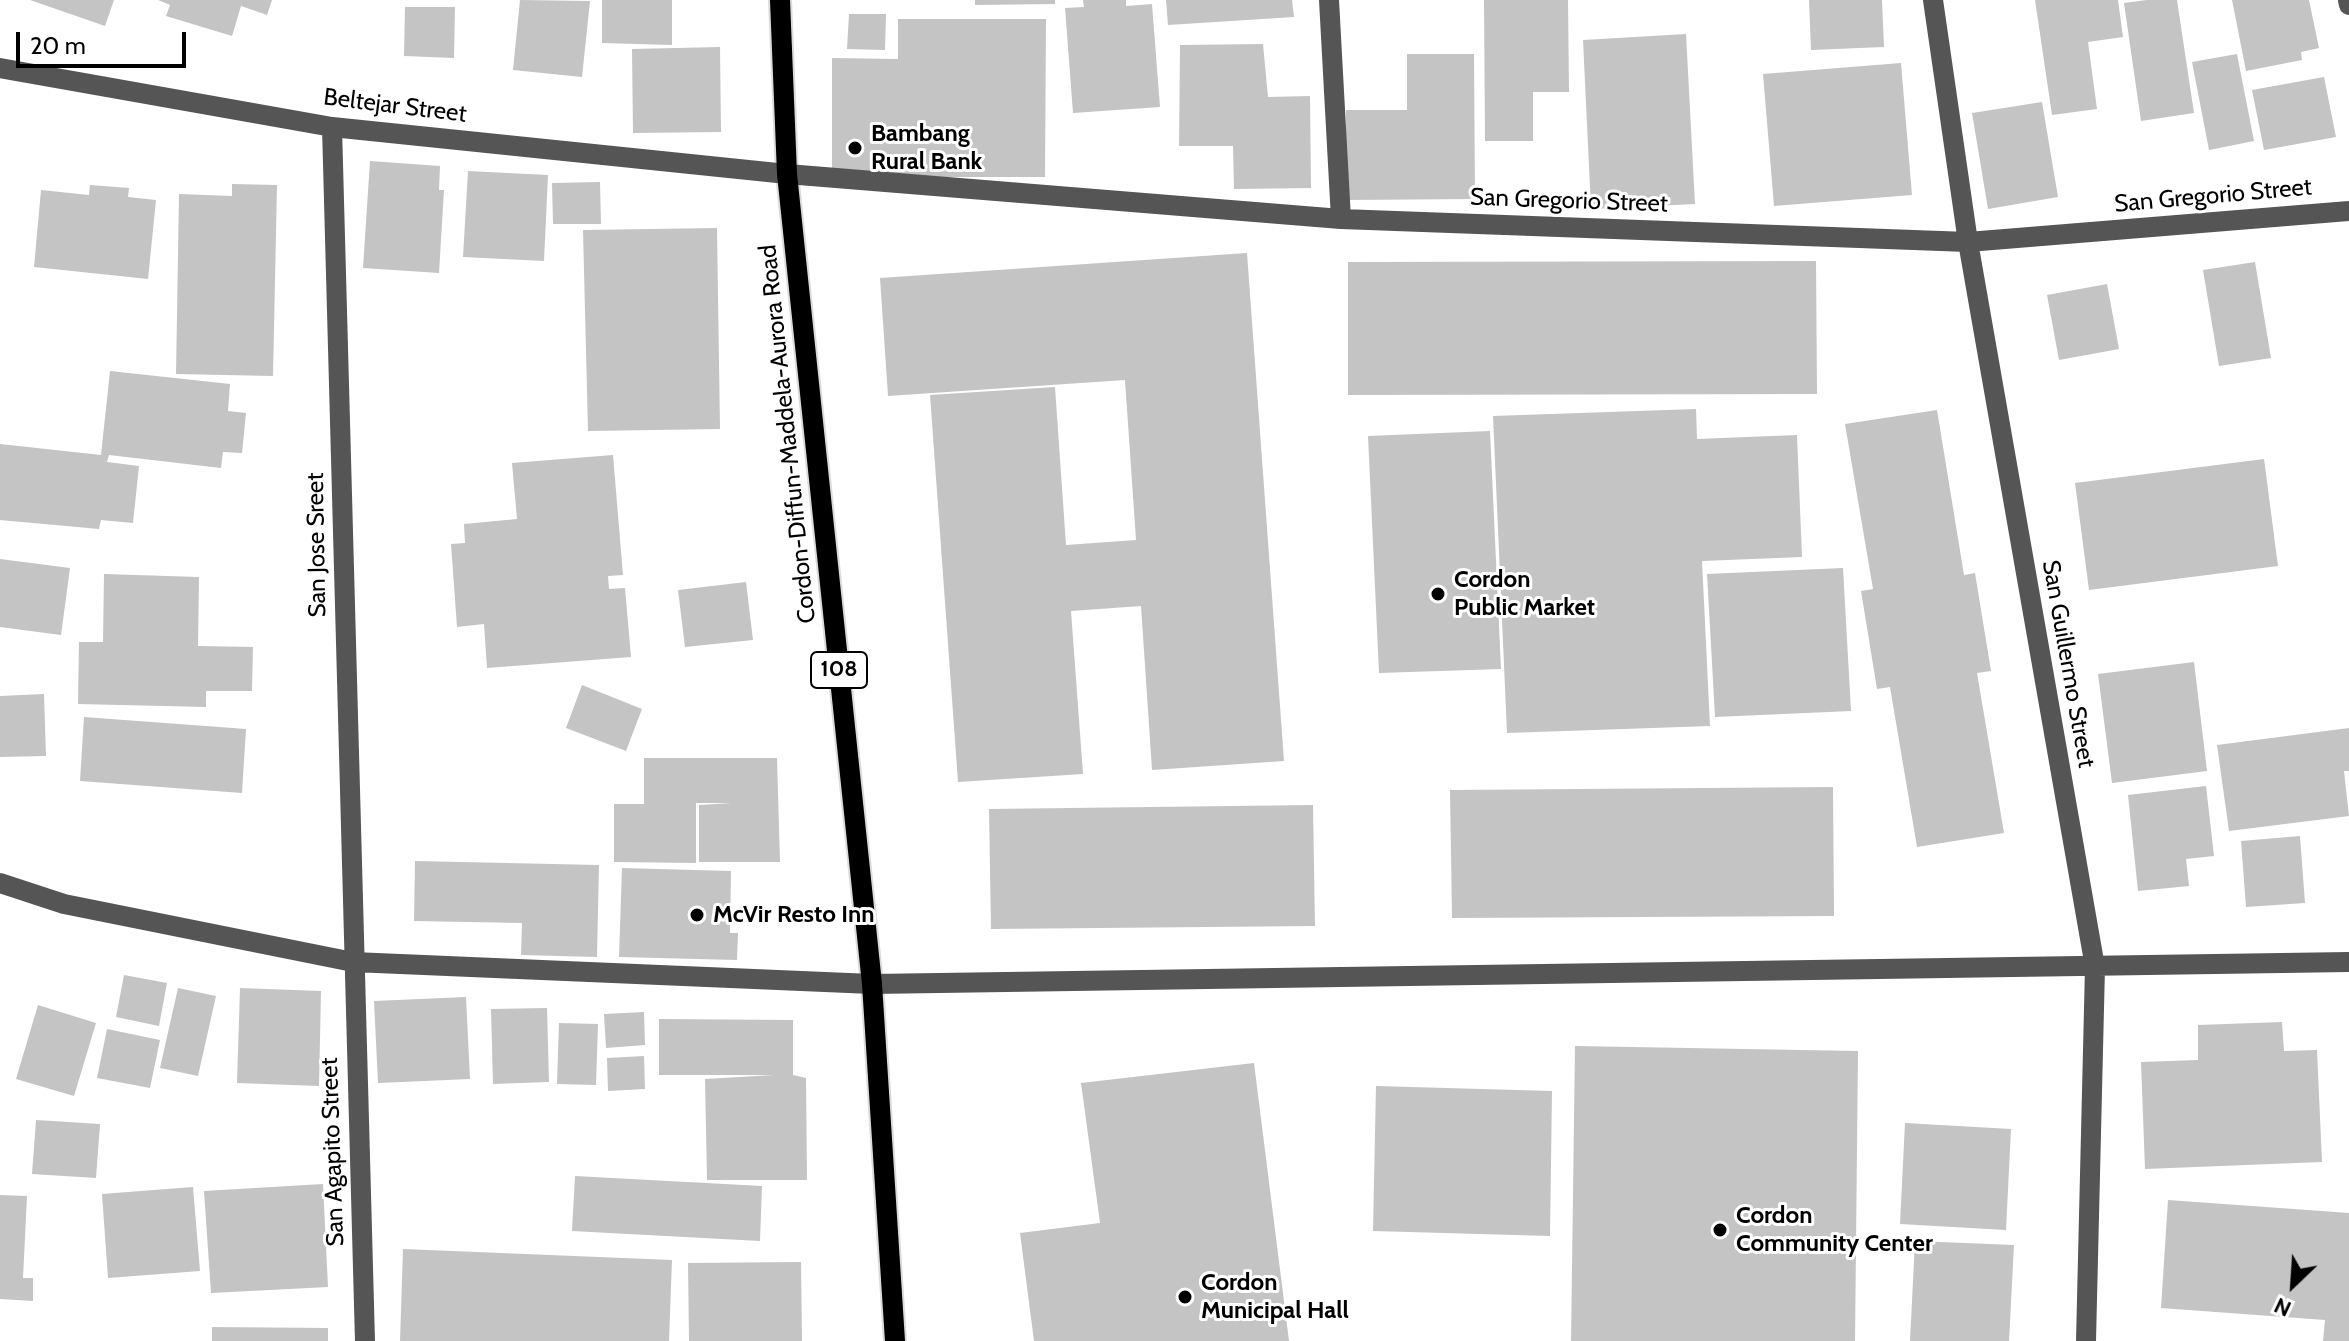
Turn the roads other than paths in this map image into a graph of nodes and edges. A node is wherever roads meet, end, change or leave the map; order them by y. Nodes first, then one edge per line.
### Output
1 (780, 0) edge
2 (1329, 0) edge
3 (1933, 0) edge
4 (0, 68) edge
5 (332, 127) junction
6 (787, 174) junction
7 (2349, 211) edge
8 (1341, 219) junction
9 (1968, 242) junction
10 (0, 883) edge
11 (353, 962) junction
12 (2349, 962) edge
13 (2095, 967) junction
14 (872, 984) junction
15 (365, 1341) edge
16 (895, 1341) edge
17 (2086, 1341) edge

1 - 6 main road, Cordon-Diffun-Maddela-Aurora Road / 108
2 - 8 street
3 - 9 street, San Guillermo Street
4 - 5 street, Beltejar Street
5 - 6 street, Beltejar Street
5 - 11 street, San Jose Sreet
6 - 8 street, San Gregorio Street
6 - 14 main road, Cordon-Diffun-Maddela-Aurora Road / 108
7 - 9 street, San Gregorio Street
8 - 9 street, San Gregorio Street
9 - 13 street, San Guillermo Street
10 - 11 street
11 - 14 street
11 - 15 street, San Agapito Street
12 - 13 street
13 - 14 street
13 - 17 street, San Guillermo Street
14 - 16 main road, Cordon-Diffun-Maddela-Aurora Road / 108

